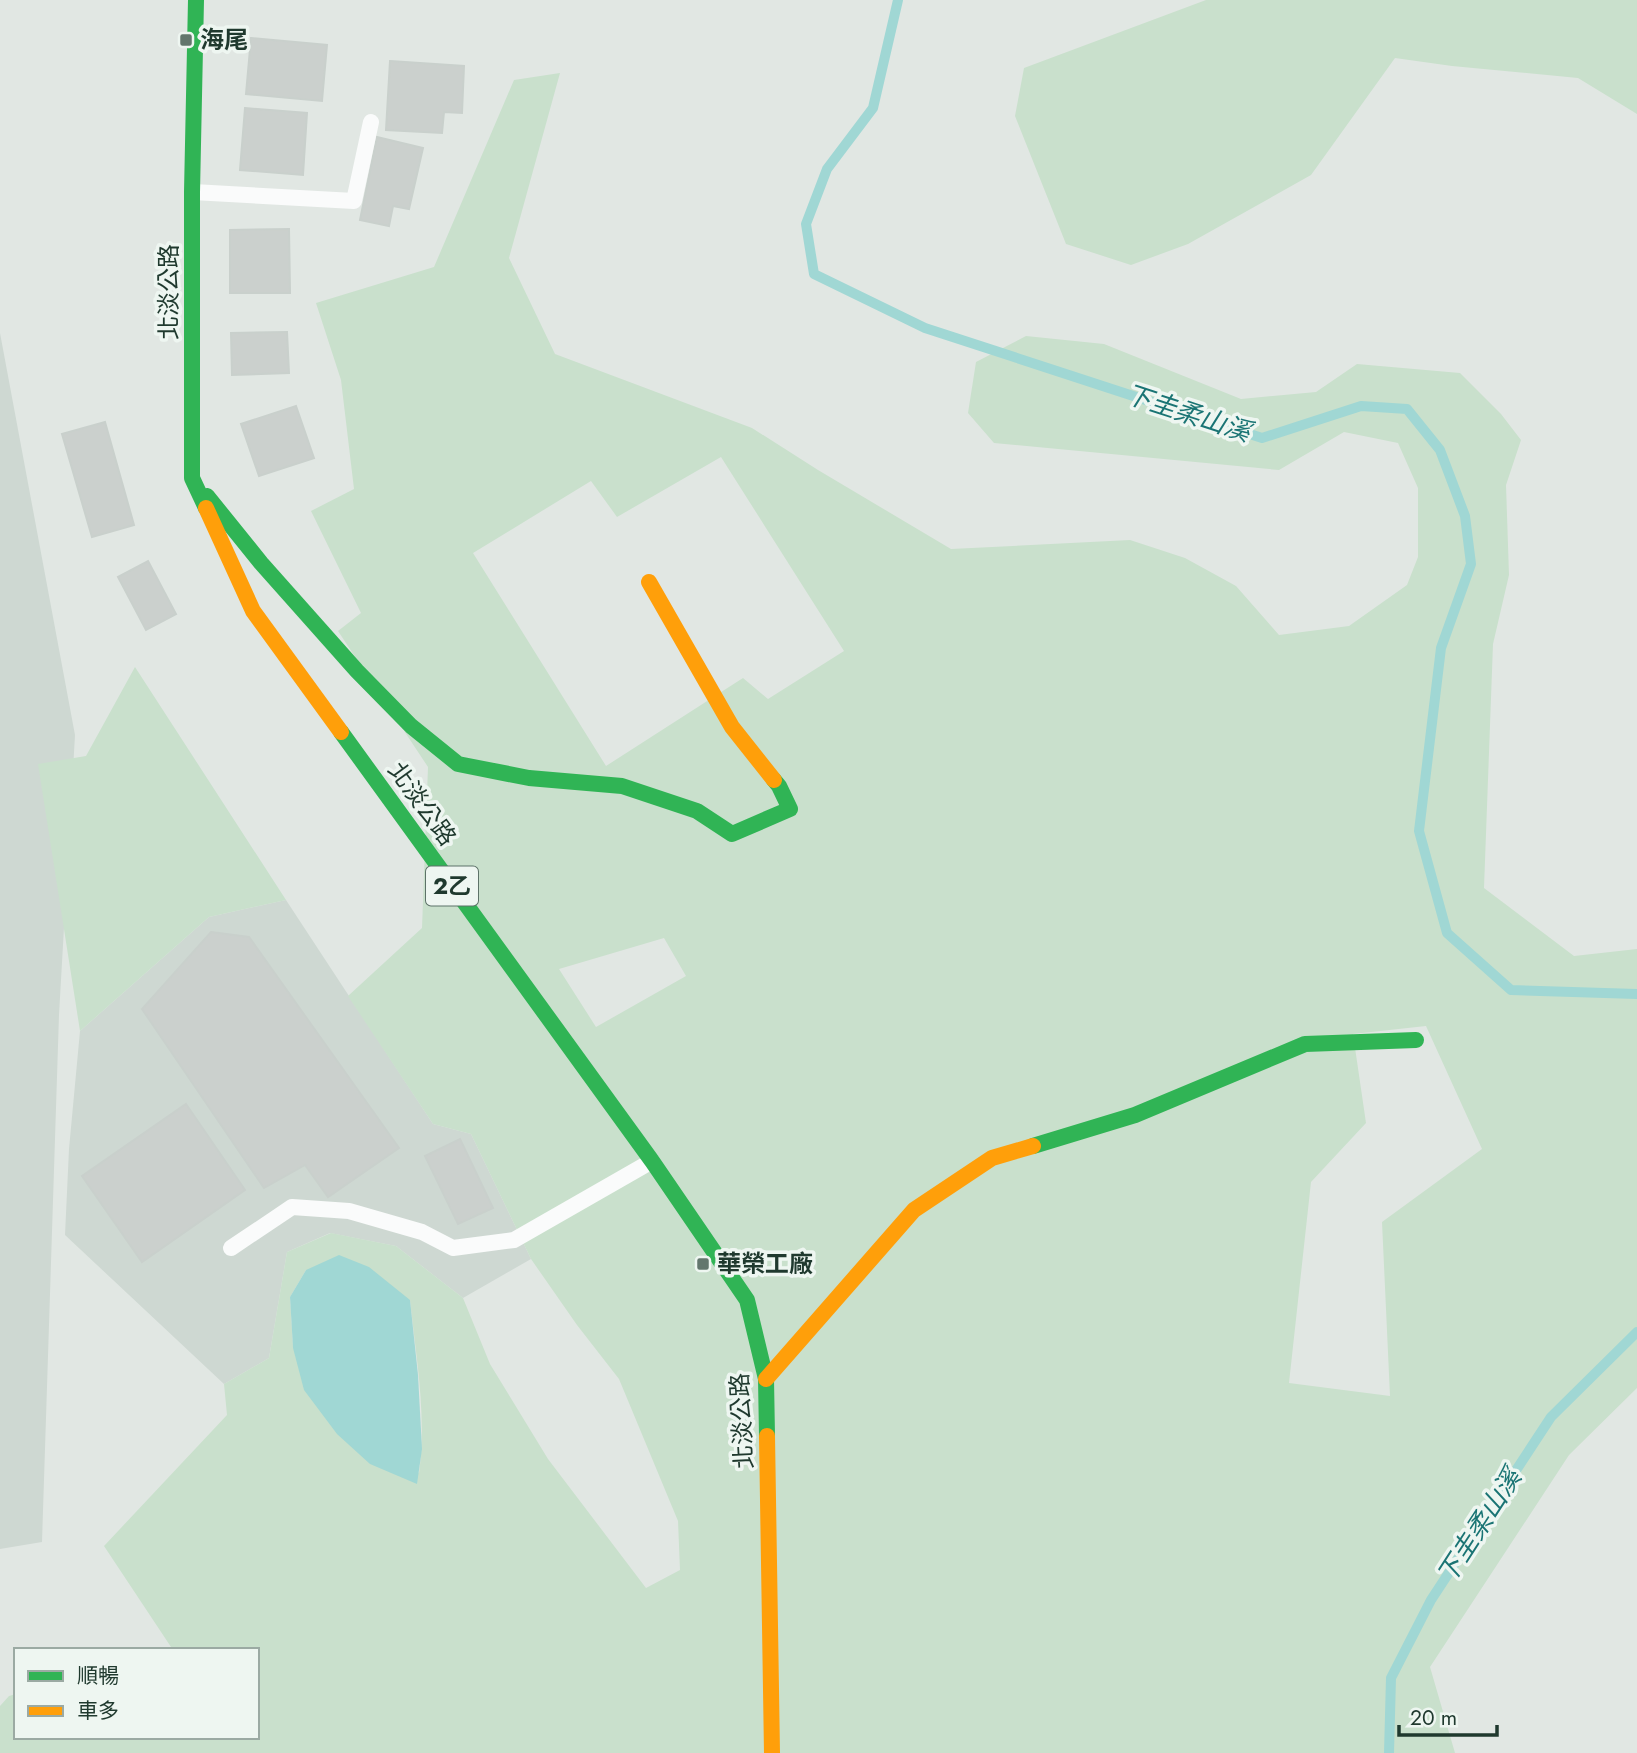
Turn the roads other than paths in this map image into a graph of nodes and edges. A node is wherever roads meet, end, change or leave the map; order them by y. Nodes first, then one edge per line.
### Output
1 (196, 0) edge
2 (371, 122) dead end
3 (192, 192) junction
4 (192, 478) junction
5 (649, 582) dead end
6 (1416, 1040) dead end
7 (652, 1161) junction
8 (231, 1248) dead end
9 (766, 1379) junction
10 (772, 1753) edge

1 - 3 main road, 北淡公路 / 2乙
2 - 3 lane
3 - 4 main road, 北淡公路 / 2乙
4 - 5 main road
4 - 7 main road, 北淡公路 / 2乙
6 - 9 main road
7 - 8 lane
7 - 9 main road, 北淡公路 / 2乙
9 - 10 main road, 北淡公路 / 2乙

